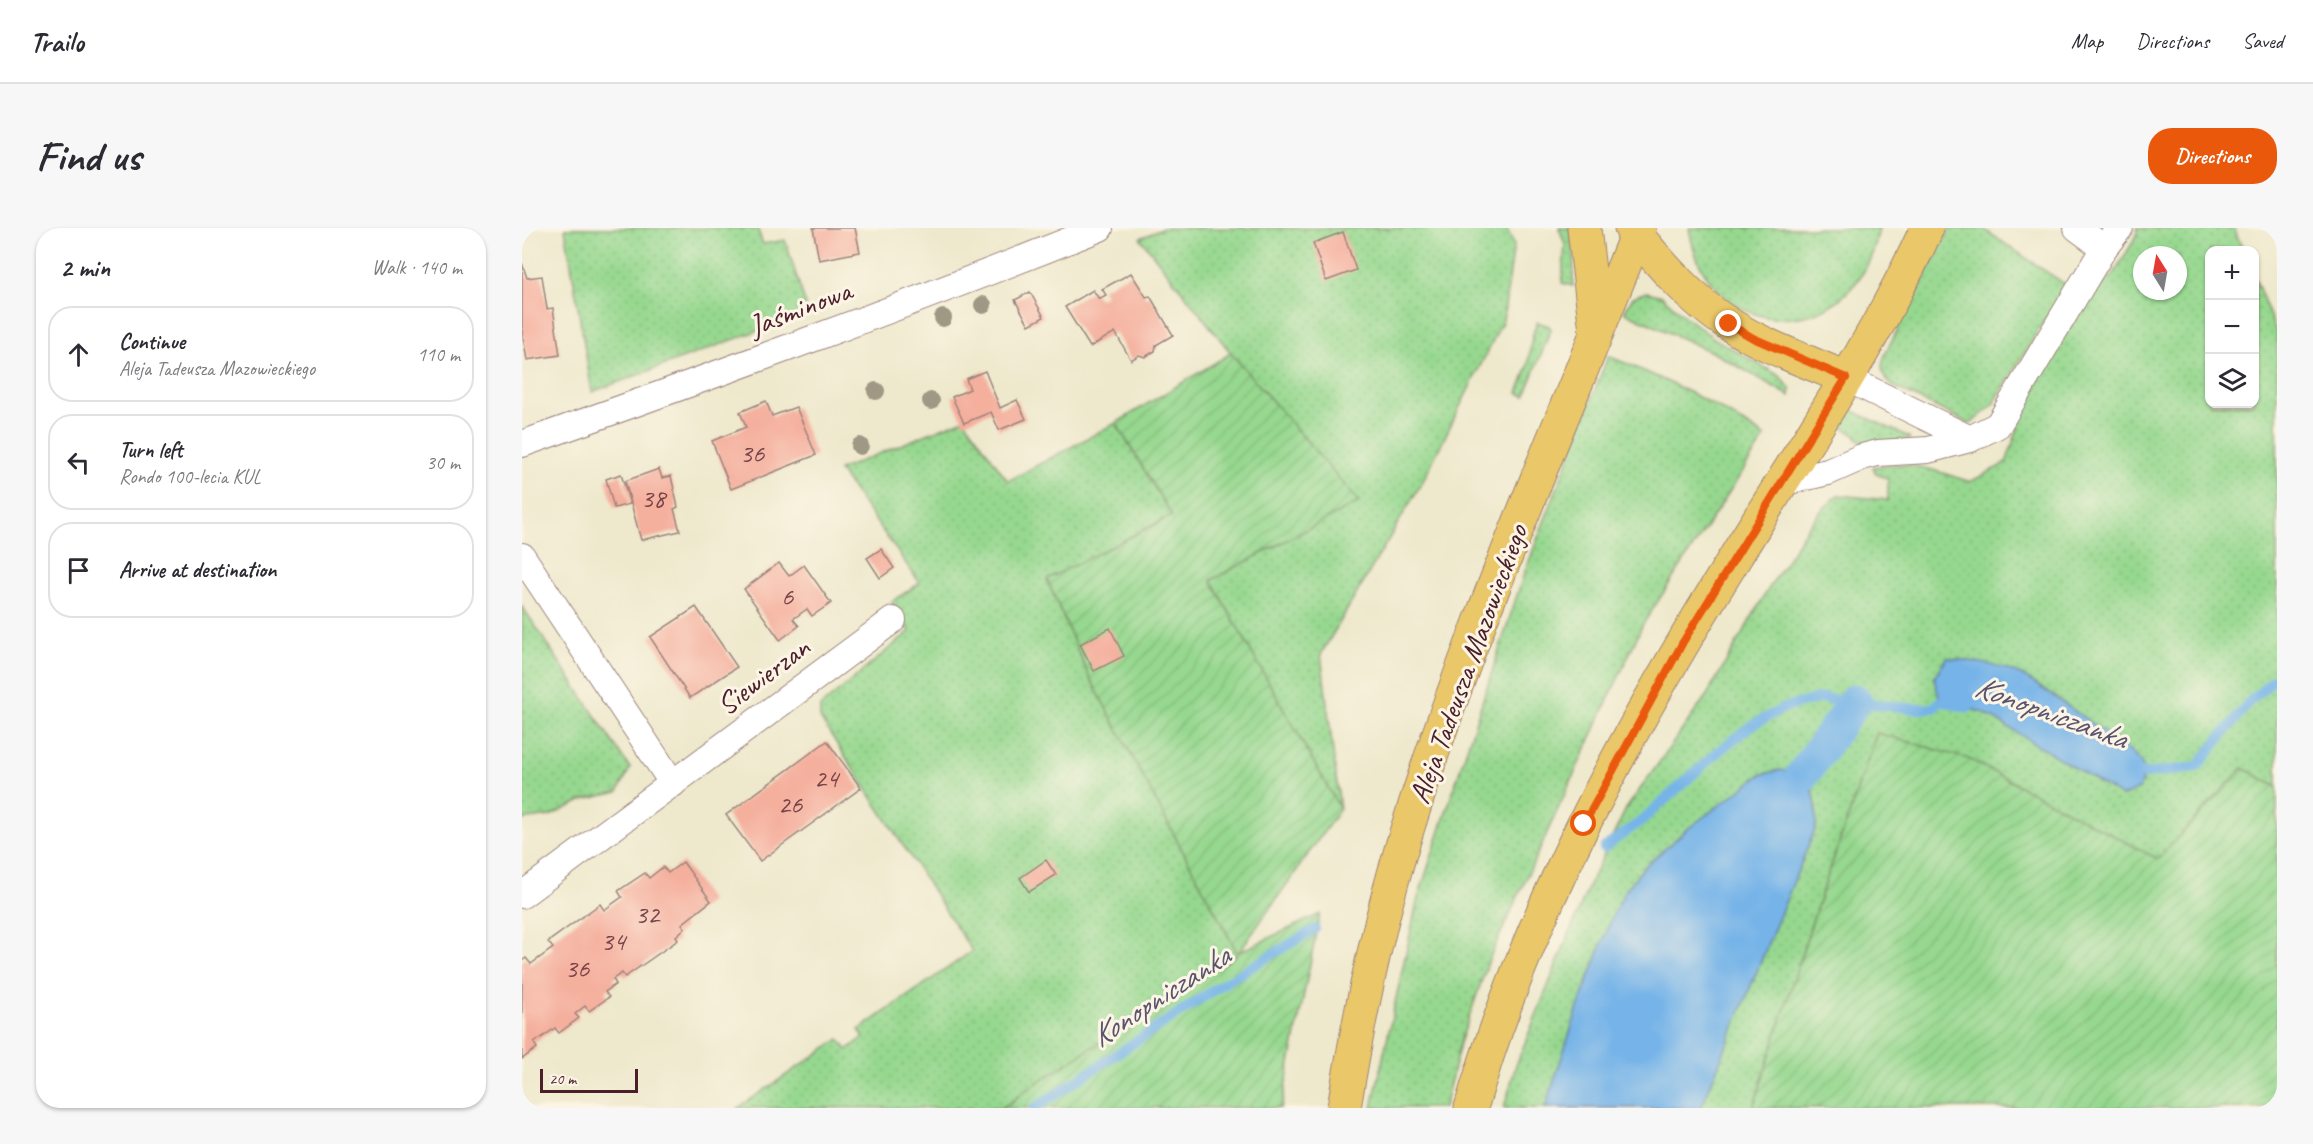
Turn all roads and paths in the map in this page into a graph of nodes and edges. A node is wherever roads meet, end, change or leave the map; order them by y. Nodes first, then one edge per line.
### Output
1 (1100, 228) edge
2 (1584, 228) edge
3 (1927, 228) edge
4 (2077, 228) edge
5 (1635, 230) edge
6 (2112, 238) edge
7 (1596, 333) junction
8 (1846, 378) junction
9 (1970, 439) junction
10 (522, 444) edge
11 (1780, 483) junction
12 (522, 555) edge
13 (893, 620) dead end
14 (673, 784) junction
15 (522, 895) edge
16 (1344, 1108) edge
17 (1471, 1108) edge

1 - 10 street, Jaśminowa
2 - 7 main road
3 - 8 main road
4 - 6 street
5 - 7 main road, Aleja Tadeusza Mazowieckiego
5 - 8 main road
6 - 9 street
7 - 16 main road, Aleja Tadeusza Mazowieckiego
8 - 9 street
8 - 11 main road
9 - 11 street
11 - 17 main road
12 - 14 street
13 - 14 street, Siewierzan
14 - 15 street, Siewierzan

